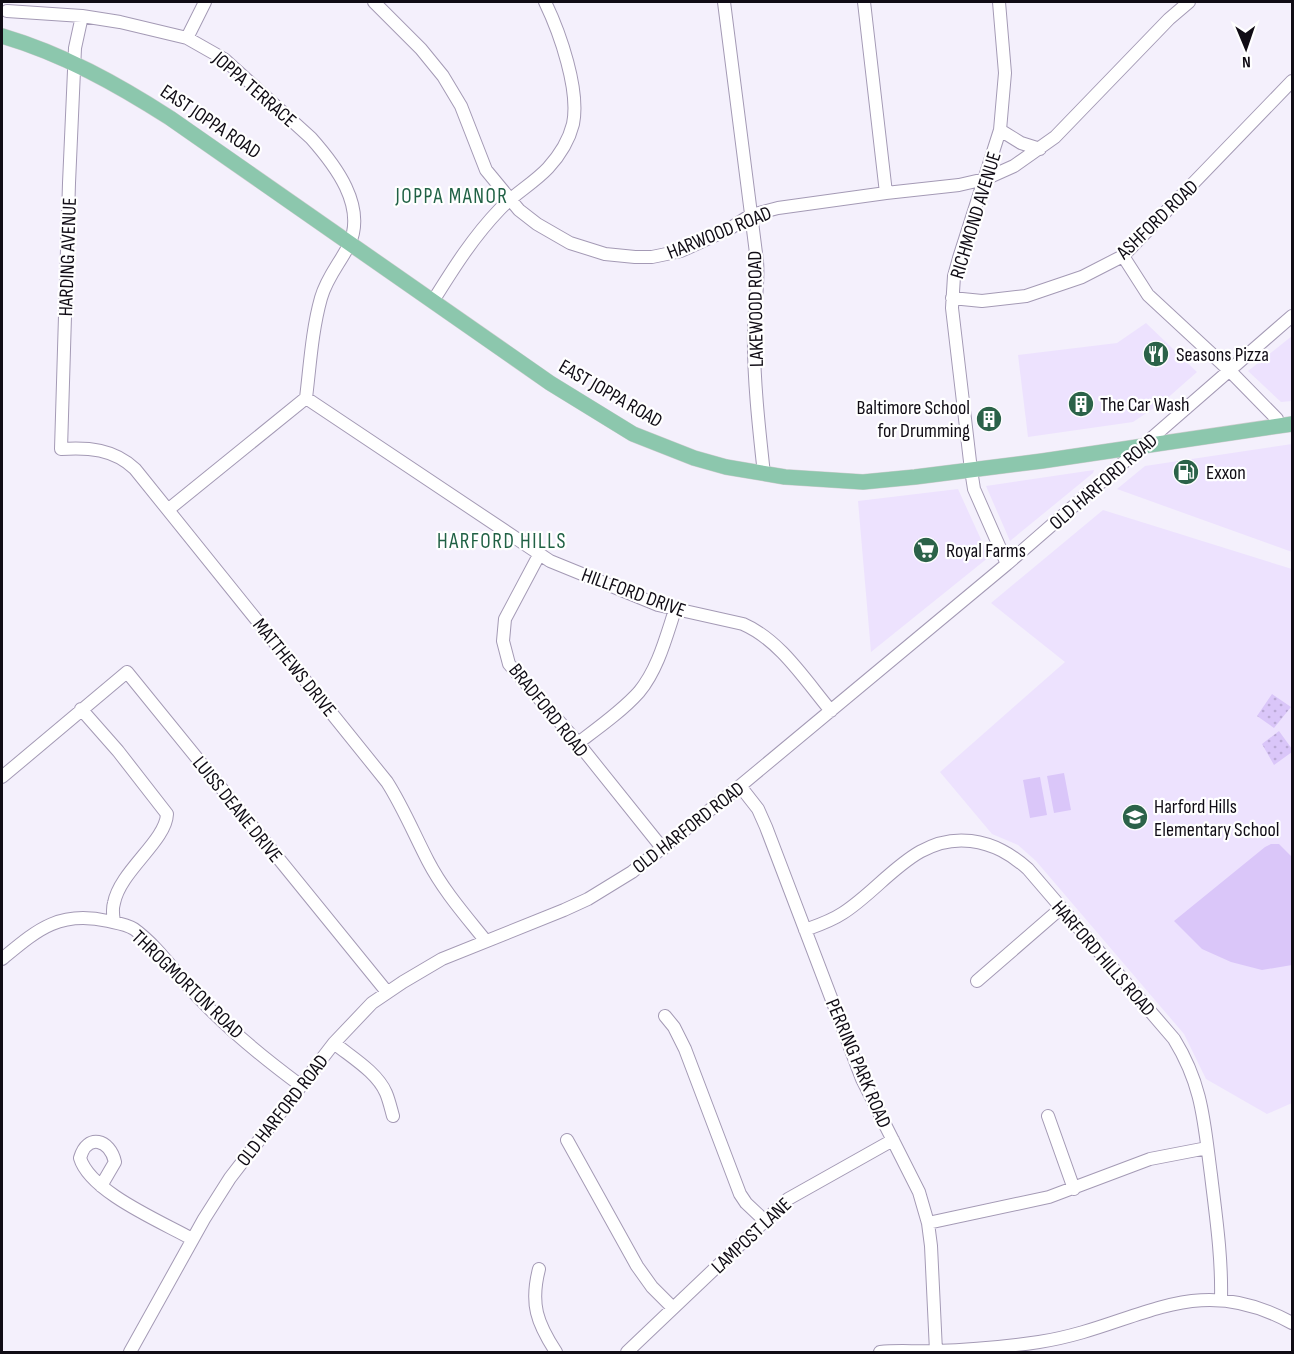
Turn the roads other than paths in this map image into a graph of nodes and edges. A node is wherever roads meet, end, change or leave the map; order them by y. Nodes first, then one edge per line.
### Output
1 (205, 2) edge
2 (374, 2) edge
3 (545, 2) edge
4 (724, 2) edge
5 (864, 2) edge
6 (999, 2) edge
7 (1189, 2) edge
8 (7, 11) dead end
9 (82, 16) junction
10 (2, 36) edge
11 (187, 38) junction
12 (75, 64) junction
13 (1293, 81) edge
14 (1000, 130) junction
15 (1040, 149) junction
16 (985, 179) junction
17 (886, 193) junction
18 (510, 199) junction
19 (751, 215) junction
20 (350, 243) junction
21 (1123, 256) junction
22 (952, 298) junction
23 (433, 301) junction
24 (1293, 316) edge
25 (1230, 371) junction
26 (306, 398) junction
27 (1286, 425) edge
28 (1144, 446) junction
29 (61, 449) joint
30 (971, 470) junction
31 (764, 474) junction
32 (169, 509) junction
33 (539, 555) junction
34 (1007, 564) junction
35 (675, 610) junction
36 (81, 709) junction
37 (831, 711) junction
38 (578, 743) junction
39 (2, 777) edge
40 (740, 786) junction
41 (663, 849) junction
42 (1060, 909) junction
43 (114, 922) junction
44 (806, 930) junction
45 (485, 940) junction
46 (2, 959) edge
47 (977, 981) dead end
48 (387, 992) junction
49 (665, 1016) dead end
50 (334, 1043) junction
51 (300, 1085) junction
52 (393, 1116) dead end
53 (1048, 1116) dead end
54 (567, 1140) dead end
55 (892, 1140) junction
56 (1207, 1148) junction
57 (101, 1186) dead end
58 (1074, 1189) junction
59 (765, 1221) junction
60 (928, 1223) junction
61 (192, 1239) junction
62 (538, 1269) dead end
63 (1221, 1299) junction
64 (673, 1308) junction
65 (1293, 1323) edge
66 (936, 1351) junction
67 (130, 1353) edge
68 (556, 1353) edge
69 (627, 1353) edge
70 (880, 1353) edge

1 - 11 street
2 - 18 street, HARWOOD ROAD
3 - 18 street
4 - 19 street, LAKEWOOD ROAD
5 - 17 street
6 - 14 street, RICHMOND AVENUE
7 - 15 street, HARWOOD ROAD
8 - 9 street, JOPPA TERRACE
9 - 11 street, JOPPA TERRACE
9 - 12 street
10 - 12 main road, EAST JOPPA ROAD
11 - 20 street, JOPPA TERRACE
12 - 20 main road, EAST JOPPA ROAD
12 - 29 street, HARDING AVENUE
13 - 21 street, ASHFORD ROAD
14 - 15 street
14 - 16 street, RICHMOND AVENUE
15 - 16 street, HARWOOD ROAD
16 - 17 street, HARWOOD ROAD
16 - 22 street, RICHMOND AVENUE
17 - 19 street, HARWOOD ROAD
18 - 19 street, HARWOOD ROAD
18 - 23 street
19 - 31 street, LAKEWOOD ROAD
20 - 23 main road, EAST JOPPA ROAD
20 - 26 street
21 - 22 street, ASHFORD ROAD
21 - 25 street
22 - 30 street, RICHMOND AVENUE
23 - 31 main road, EAST JOPPA ROAD
24 - 25 street, OLD HARFORD ROAD
25 - 27 street
25 - 28 street, OLD HARFORD ROAD
26 - 32 street
26 - 33 street, HILLFORD DRIVE
27 - 28 main road, EAST JOPPA ROAD
28 - 30 main road, EAST JOPPA ROAD
28 - 34 street, OLD HARFORD ROAD
29 - 32 street, MATTHEWS DRIVE
30 - 31 main road, EAST JOPPA ROAD
30 - 34 street, RICHMOND AVENUE
32 - 45 street, MATTHEWS DRIVE
33 - 35 street, HILLFORD DRIVE
33 - 38 street, BRADFORD ROAD
34 - 37 street, OLD HARFORD ROAD
35 - 37 street, HILLFORD DRIVE
35 - 38 street
36 - 39 street
36 - 43 street
36 - 48 street, LUISS DEANE DRIVE
37 - 40 street, OLD HARFORD ROAD
38 - 41 street, BRADFORD ROAD
40 - 41 street, OLD HARFORD ROAD
40 - 44 street, PERRING PARK ROAD
41 - 45 street, OLD HARFORD ROAD
42 - 44 street, HARFORD HILLS ROAD
42 - 47 street
42 - 56 street, HARFORD HILLS ROAD
43 - 46 street, THROGMORTON ROAD
43 - 51 street, THROGMORTON ROAD
44 - 55 street, PERRING PARK ROAD
45 - 48 street, OLD HARFORD ROAD
48 - 50 street, OLD HARFORD ROAD
49 - 59 street
50 - 51 street, OLD HARFORD ROAD
50 - 52 street
51 - 61 street, OLD HARFORD ROAD
53 - 58 street
54 - 64 street
55 - 59 street, LAMPOST LANE
55 - 60 street, PERRING PARK ROAD
56 - 58 street
56 - 63 street, HARFORD HILLS ROAD
57 - 61 street
58 - 60 street
59 - 64 street, LAMPOST LANE
60 - 66 street, PERRING PARK ROAD
61 - 67 street, OLD HARFORD ROAD
62 - 68 street
63 - 65 street
63 - 66 street
64 - 69 street, LAMPOST LANE
66 - 70 street

